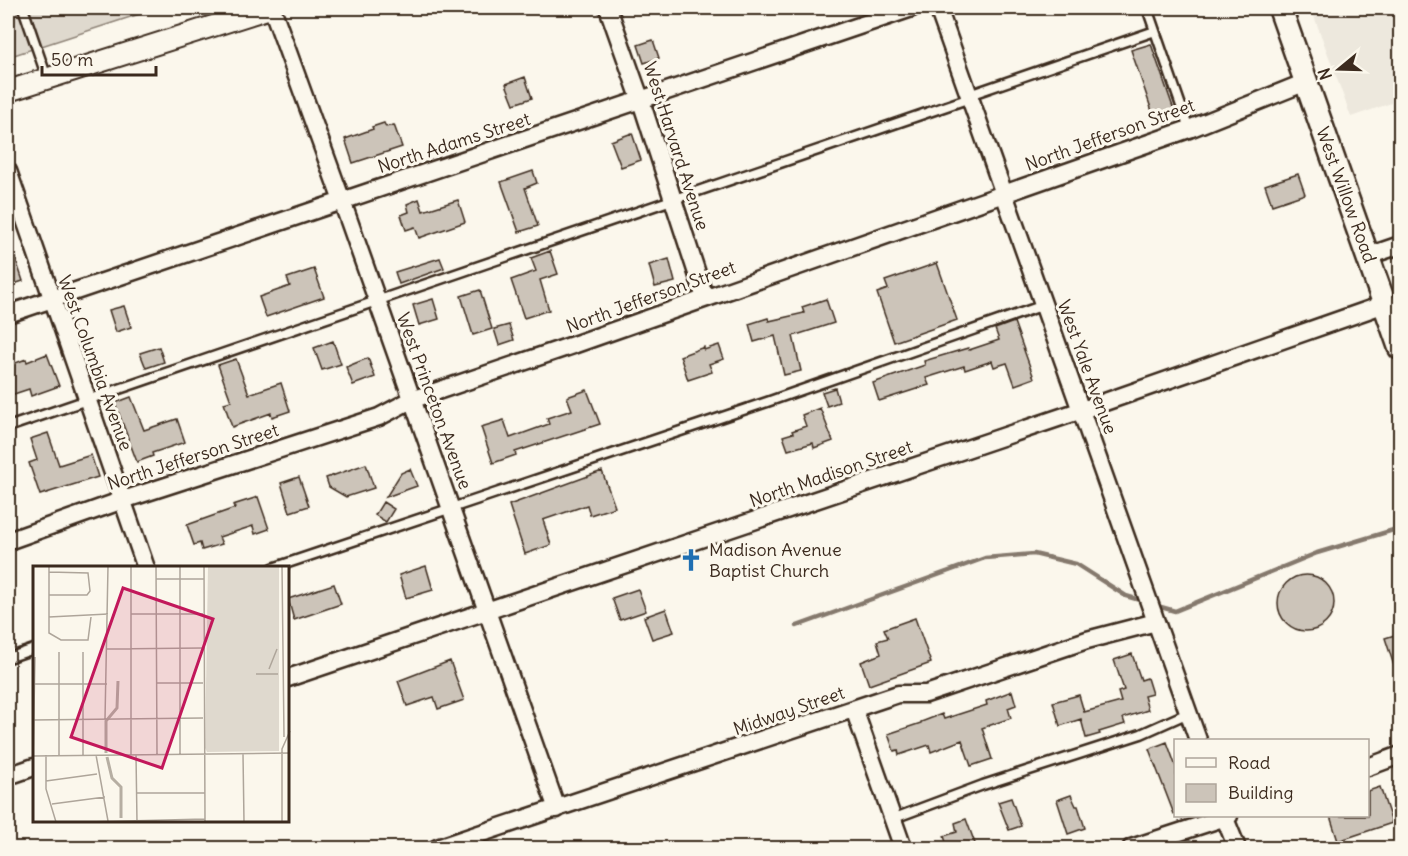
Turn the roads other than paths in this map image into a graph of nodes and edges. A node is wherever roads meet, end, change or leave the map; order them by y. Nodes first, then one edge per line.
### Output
1 (23, 8) edge
2 (271, 8) edge
3 (608, 8) edge
4 (912, 8) edge
5 (938, 8) edge
6 (1147, 8) edge
7 (1280, 8) edge
8 (1155, 31) junction
9 (47, 79) junction
10 (1306, 82) junction
11 (8, 91) edge
12 (970, 97) junction
13 (641, 101) junction
14 (1189, 129) junction
15 (8, 171) edge
16 (1003, 194) junction
17 (674, 200) junction
18 (342, 201) junction
19 (1401, 245) edge
20 (1368, 256) junction
21 (705, 298) junction
22 (51, 300) junction
23 (377, 300) junction
24 (1385, 303) junction
25 (1044, 305) junction
26 (8, 314) edge
27 (1401, 348) edge
28 (87, 399) junction
29 (411, 400) junction
30 (1082, 410) junction
31 (8, 427) edge
32 (123, 500) junction
33 (451, 508) junction
34 (8, 541) edge
35 (145, 566) edge
36 (279, 566) edge
37 (487, 611) junction
38 (1155, 621) junction
39 (33, 649) edge
40 (8, 658) edge
41 (290, 677) edge
42 (854, 710) junction
43 (1188, 713) junction
44 (1197, 739) edge
45 (1401, 755) edge
46 (33, 767) edge
47 (1369, 767) edge
48 (8, 776) edge
49 (557, 809) junction
50 (1223, 817) edge
51 (1226, 817) edge
52 (892, 819) junction
53 (437, 849) edge
54 (903, 849) edge
55 (1131, 849) edge
56 (1237, 849) edge

1 - 9 lane
2 - 9 street
2 - 18 street, West Princeton Avenue
3 - 13 street, West Harvard Avenue
4 - 13 street, North Adams Street
5 - 12 street, West Yale Avenue
6 - 8 lane
7 - 10 main road, West Willow Road
8 - 12 lane
8 - 14 lane
9 - 11 street
10 - 14 street, North Jefferson Street
10 - 20 main road, West Willow Road
12 - 16 street, West Yale Avenue
12 - 17 lane
13 - 17 street, West Harvard Avenue
13 - 18 street, North Adams Street
14 - 16 street, North Jefferson Street
15 - 22 street, West Columbia Avenue
16 - 21 street, North Jefferson Street
16 - 25 street, West Yale Avenue
17 - 21 street, West Harvard Avenue
17 - 23 lane
18 - 22 street, North Adams Street
18 - 23 street, West Princeton Avenue
19 - 20 street
20 - 24 main road, West Willow Road
21 - 29 street, North Jefferson Street
22 - 26 street, North Adams Street
22 - 28 street, West Columbia Avenue
23 - 28 lane
23 - 29 street, West Princeton Avenue
24 - 27 main road, West Willow Road
24 - 30 street, North Madison Street
25 - 30 street, West Yale Avenue
25 - 33 lane
28 - 31 lane
28 - 32 street, West Columbia Avenue
29 - 32 street, North Jefferson Street
29 - 33 street, West Princeton Avenue
30 - 37 street, North Madison Street
30 - 38 street, West Yale Avenue
32 - 34 street, North Jefferson Street
32 - 35 street, West Columbia Avenue
33 - 36 lane
33 - 37 street, West Princeton Avenue
37 - 41 street, North Madison Street
37 - 49 street, West Princeton Avenue
38 - 42 street, Midway Street
38 - 43 street, West Yale Avenue
39 - 40 lane
42 - 49 street, Midway Street
42 - 52 street
43 - 44 street, West Yale Avenue
43 - 52 lane
45 - 47 street
46 - 48 street
49 - 53 street, Midway Street
50 - 55 street
51 - 56 street
52 - 54 street

